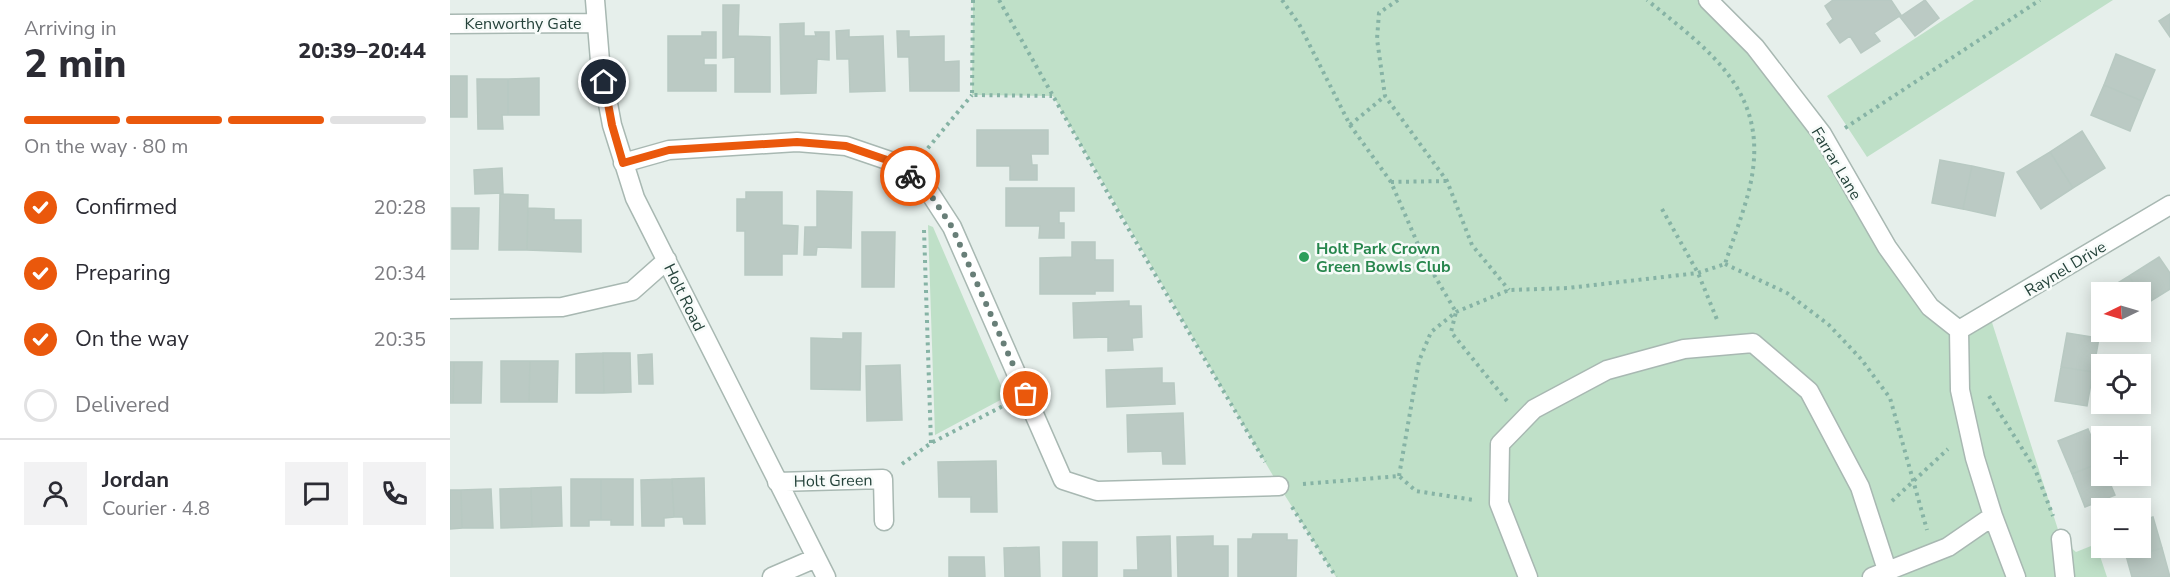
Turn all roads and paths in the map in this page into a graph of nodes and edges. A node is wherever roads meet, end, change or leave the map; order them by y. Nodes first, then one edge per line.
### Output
1 (595, 0) edge
2 (973, 0) edge
3 (999, 0) edge
4 (1282, 0) edge
5 (1398, 0) edge
6 (1647, 0) edge
7 (1708, 0) edge
8 (2040, 0) edge
9 (596, 23) junction
10 (450, 24) edge
11 (972, 95) junction
12 (1053, 96) junction
13 (1385, 96) junction
14 (1350, 125) junction
15 (1825, 141) junction
16 (623, 163) junction
17 (907, 173) junction
18 (1447, 181) junction
19 (1391, 182) junction
20 (922, 185) junction
21 (2170, 205) edge
22 (1662, 209) dead end
23 (667, 260) junction
24 (1725, 264) junction
25 (1698, 273) junction
26 (1509, 290) junction
27 (450, 309) edge
28 (1456, 312) junction
29 (1959, 330) junction
30 (1727, 345) junction
31 (1984, 385) dead end
32 (1026, 394) junction
33 (1523, 420) junction
34 (1968, 429) junction
35 (931, 442) junction
36 (1399, 476) junction
37 (883, 479) junction
38 (777, 482) junction
39 (1912, 483) junction
40 (1279, 486) junction
41 (1499, 503) junction
42 (1993, 516) junction
43 (1870, 518) junction
44 (884, 521) dead end
45 (2061, 539) joint
46 (1934, 552) junction
47 (816, 558) junction
48 (1880, 573) edge
49 (772, 577) edge
50 (826, 577) edge
51 (1336, 577) edge
52 (1528, 577) edge
53 (2016, 577) edge
54 (2065, 577) edge

1 - 9 street, Holt Road
2 - 11 path
3 - 12 path
4 - 14 path
5 - 13 path
6 - 24 path
7 - 15 street, Farrar Lane
8 - 15 path
9 - 10 street, Kenworthy Gate
9 - 16 street, Holt Road
11 - 12 path
11 - 17 path
12 - 40 path
13 - 14 path
13 - 18 path
14 - 19 path
15 - 29 street, Farrar Lane
16 - 17 street
16 - 23 street, Holt Road
17 - 20 street
18 - 19 path
18 - 26 path
19 - 28 path
20 - 32 street
20 - 35 path
21 - 29 street, Raynel Drive
22 - 25 path
23 - 27 street
23 - 38 street, Holt Road
24 - 25 path
24 - 39 path
25 - 26 path
25 - 30 path
26 - 28 path
28 - 33 path
28 - 36 path
29 - 34 street
30 - 33 street
30 - 43 street
31 - 45 path
32 - 35 path
32 - 40 street
33 - 41 street
34 - 39 path
34 - 42 street
35 - 37 path
36 - 40 path
36 - 41 path
37 - 38 street, Holt Green
37 - 44 street, Holt Green
38 - 47 street, Holt Road
39 - 43 path
39 - 46 path
40 - 51 path
41 - 52 street
42 - 46 street
42 - 53 street
43 - 48 street
45 - 54 street
46 - 48 street
47 - 49 street
47 - 50 street, Holt Road

